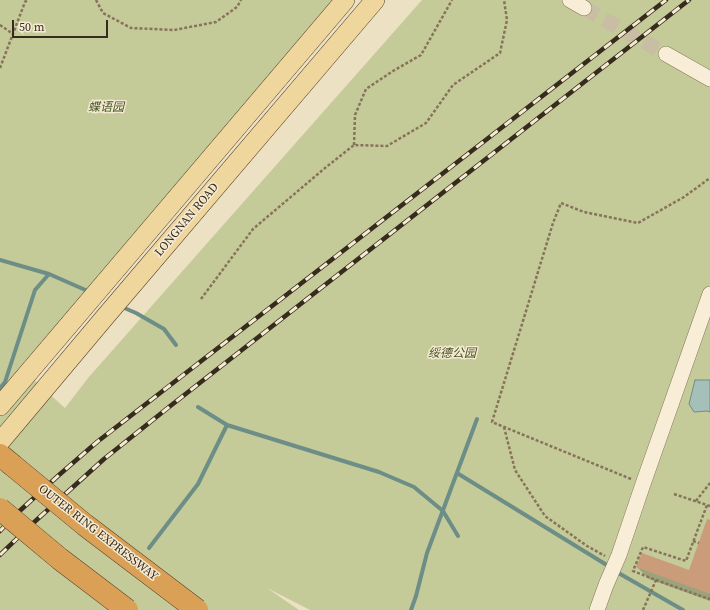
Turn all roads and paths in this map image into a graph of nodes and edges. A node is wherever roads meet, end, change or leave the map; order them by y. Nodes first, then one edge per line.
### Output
1 (27, 0) edge
2 (96, 0) edge
3 (241, 0) edge
4 (345, 0) edge
5 (375, 0) edge
6 (452, 0) edge
7 (504, 0) edge
8 (570, 0) edge
9 (584, 8) tunnel mouth
10 (0, 25) edge
11 (13, 34) junction
12 (666, 54) tunnel mouth
13 (0, 68) edge
14 (710, 79) edge
15 (354, 145) junction
16 (710, 178) edge
17 (710, 294) edge
18 (201, 299) dead end
19 (0, 406) edge
20 (504, 427) junction
21 (0, 442) edge
22 (0, 455) edge
23 (710, 483) edge
24 (643, 484) junction
25 (674, 494) dead end
26 (696, 501) junction
27 (708, 505) edge
28 (0, 509) edge
29 (693, 541) junction
30 (698, 543) dead end
31 (617, 559) junction
32 (656, 580) junction
33 (710, 595) edge
34 (127, 610) edge
35 (197, 610) edge
36 (598, 610) edge
37 (643, 610) edge

1 - 11 path
2 - 3 path
4 - 19 main road, LONGNAN ROAD
5 - 21 main road, LONGNAN ROAD
6 - 15 path
7 - 15 path
8 - 9 street
10 - 11 path
11 - 13 path
12 - 14 street
15 - 18 path
16 - 20 path
17 - 24 street
20 - 24 path
20 - 31 path
22 - 35 highway, OUTER RING EXPRESSWAY, bridge
23 - 26 path
24 - 31 street
25 - 26 path
26 - 27 path
27 - 29 path
28 - 34 highway, bridge
29 - 30 path
29 - 32 path
31 - 36 street
32 - 33 path
32 - 37 path

